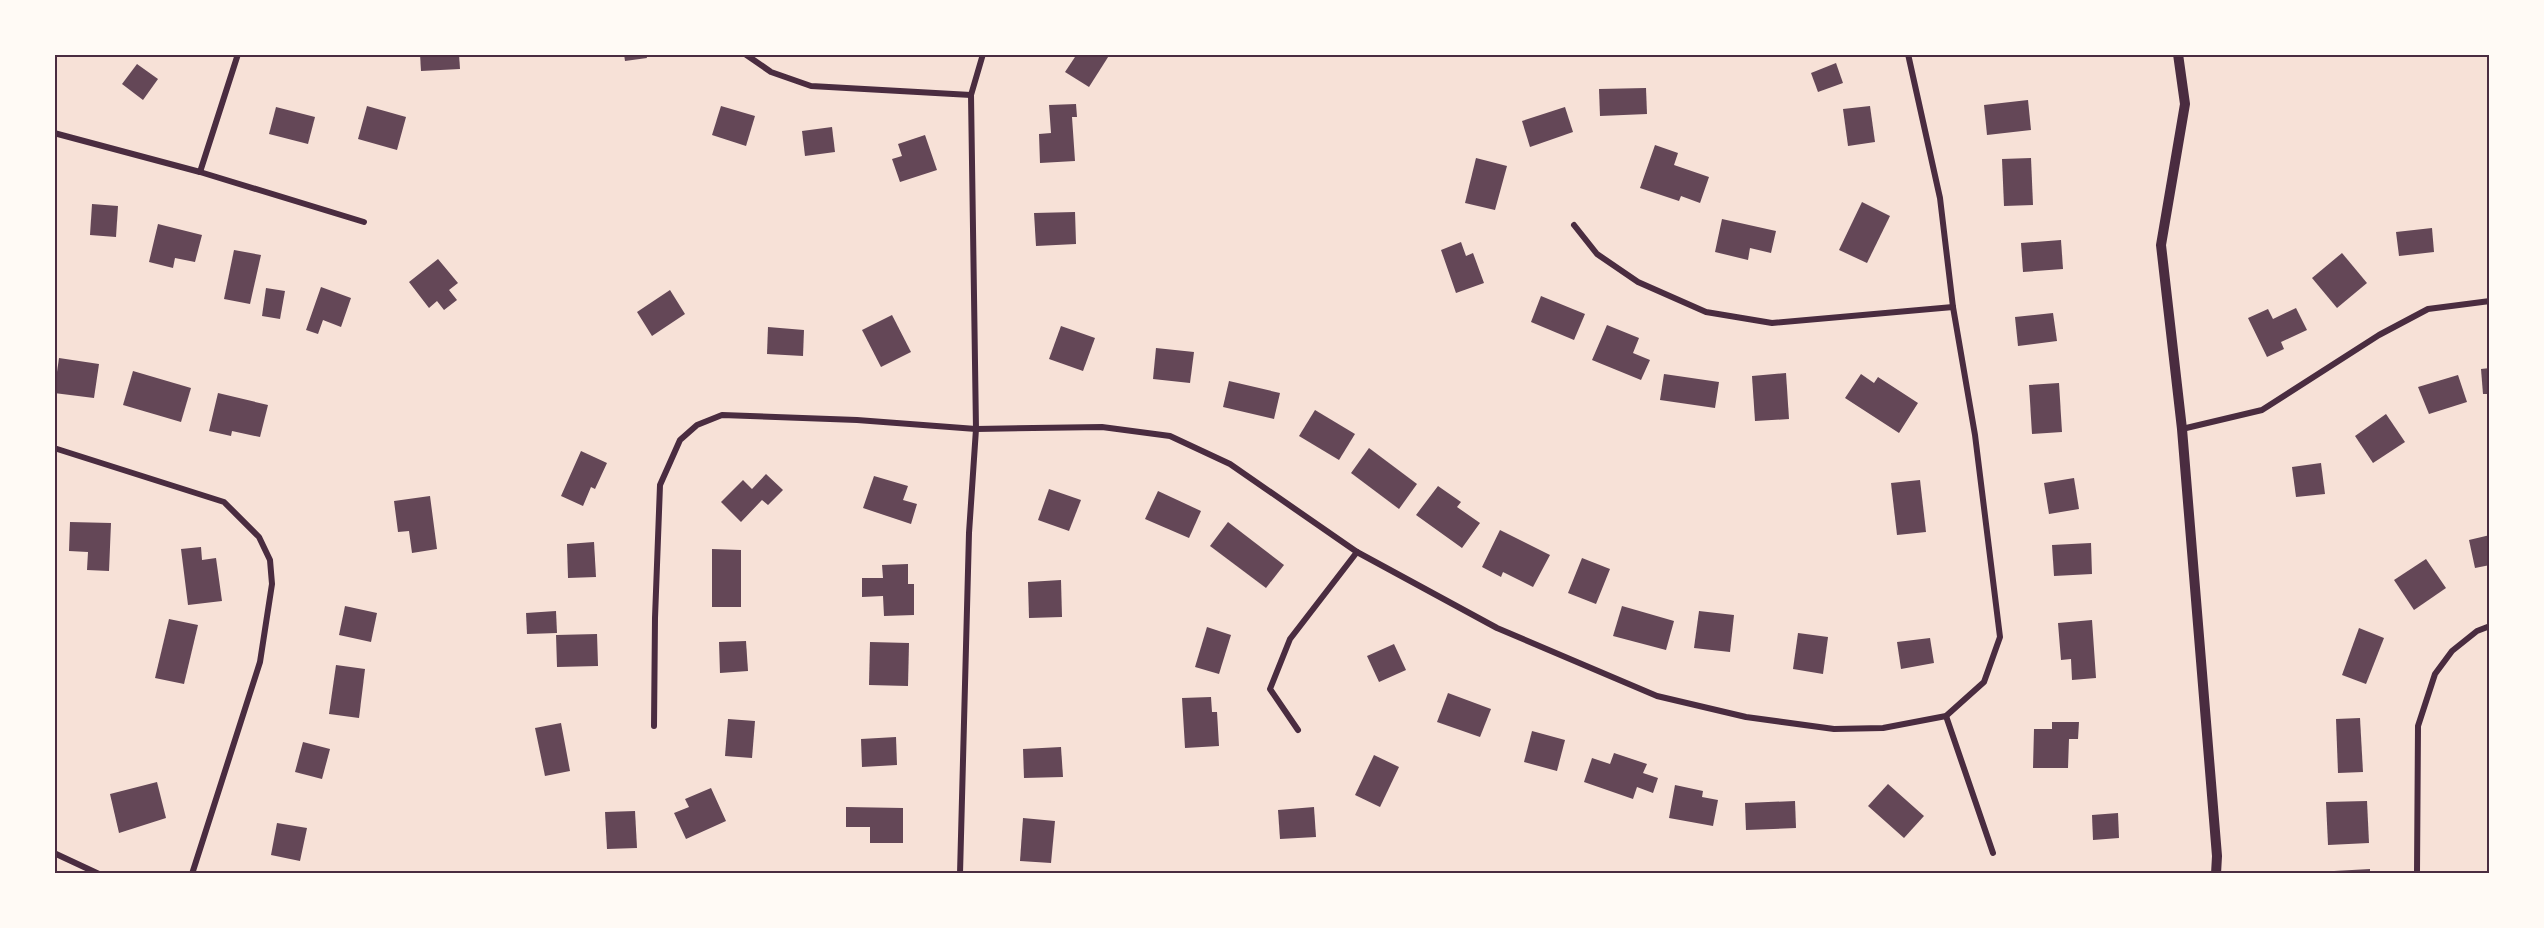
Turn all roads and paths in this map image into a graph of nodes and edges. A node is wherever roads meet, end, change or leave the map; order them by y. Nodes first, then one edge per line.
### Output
1 (238, 54) edge
2 (745, 54) edge
3 (983, 54) edge
4 (1908, 54) edge
5 (2178, 54) edge
6 (971, 95) junction
7 (54, 133) edge
8 (200, 172) junction
9 (364, 222) dead end
10 (1574, 225) dead end
11 (2490, 301) edge
12 (1953, 307) junction
13 (976, 429) junction
14 (2182, 429) junction
15 (54, 448) edge
16 (1357, 552) junction
17 (2490, 626) edge
18 (1946, 717) junction
19 (654, 726) dead end
20 (1298, 730) dead end
21 (54, 853) edge
22 (1993, 853) dead end
23 (99, 874) edge
24 (192, 874) edge
25 (960, 874) edge
26 (2216, 874) edge
27 (2417, 874) edge

1 - 8 street
2 - 6 street
3 - 6 street
4 - 12 street
5 - 14 street
6 - 13 street
7 - 8 street
8 - 9 street
10 - 12 street
11 - 14 street
12 - 18 street
13 - 16 street
13 - 19 street
13 - 25 street
14 - 26 street
15 - 24 street
16 - 18 street
16 - 20 street
17 - 27 street
18 - 22 street
21 - 23 street

